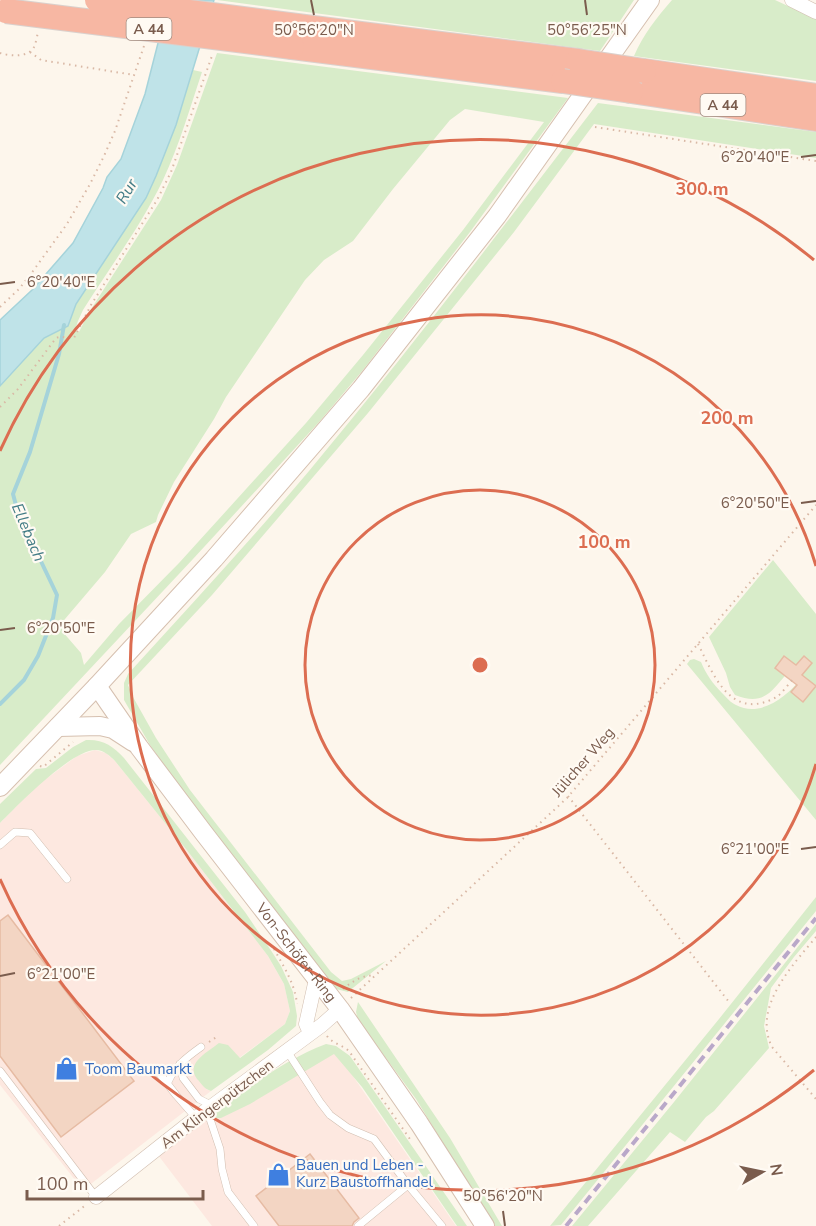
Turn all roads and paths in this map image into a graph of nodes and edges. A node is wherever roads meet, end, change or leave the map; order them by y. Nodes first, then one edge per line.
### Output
1 (97, 0) edge
2 (650, 0) edge
3 (792, 0) edge
4 (3, 10) edge
5 (816, 12) edge
6 (39, 29) dead end
7 (295, 36) junction
8 (145, 44) dead end
9 (30, 52) junction
10 (0, 53) edge
11 (213, 53) dead end
12 (134, 75) junction
13 (816, 96) edge
14 (816, 119) edge
15 (595, 128) dead end
16 (816, 161) edge
17 (0, 307) edge
18 (0, 407) edge
19 (816, 505) edge
20 (698, 644) junction
21 (794, 678) dead end
22 (97, 686) junction
23 (58, 727) junction
24 (80, 739) dead end
25 (139, 747) junction
26 (29, 757) junction
27 (0, 787) edge
28 (568, 796) junction
29 (0, 845) edge
30 (67, 879) dead end
31 (816, 937) edge
32 (272, 946) dead end
33 (316, 979) junction
34 (729, 1002) dead end
35 (309, 1008) junction
36 (340, 1009) junction
37 (316, 1029) junction
38 (192, 1043) dead end
39 (287, 1051) junction
40 (180, 1064) junction
41 (156, 1069) dead end
42 (0, 1071) edge
43 (168, 1083) junction
44 (816, 1100) edge
45 (206, 1111) junction
46 (417, 1148) dead end
47 (408, 1185) junction
48 (96, 1197) junction
49 (58, 1226) edge
50 (254, 1226) edge
51 (357, 1226) edge
52 (442, 1226) edge
53 (485, 1226) edge

1 - 7 highway, A 44, bridge
2 - 22 main road
3 - 5 street
4 - 7 highway, A 44, bridge
6 - 9 path
7 - 13 highway, A 44, bridge
7 - 14 highway, A 44, bridge
8 - 12 path
9 - 10 path
9 - 12 path
11 - 18 path
12 - 17 path
15 - 16 path
19 - 20 path, Jülicher Weg
20 - 21 path
20 - 28 path, Jülicher Weg
22 - 23 main road
22 - 25 main road, Von-Schöfer-Ring
23 - 25 main road
23 - 26 main road
24 - 26 path
25 - 33 main road, Von-Schöfer-Ring
26 - 27 main road
28 - 34 path
28 - 36 path, Jülicher Weg
29 - 30 lane
31 - 44 path
32 - 35 path
33 - 35 street
33 - 36 main road, Von-Schöfer-Ring
35 - 37 street
36 - 37 street, Am Klingerpützchen
36 - 53 main road, Von-Schöfer-Ring
37 - 39 street, Am Klingerpützchen
37 - 46 path
38 - 40 lane
39 - 45 street, Am Klingerpützchen
39 - 47 lane
40 - 43 lane
40 - 45 lane
41 - 43 lane
42 - 48 lane
43 - 45 lane
45 - 48 street, Am Klingerpützchen
45 - 50 lane
47 - 51 lane
47 - 52 lane
48 - 49 path

